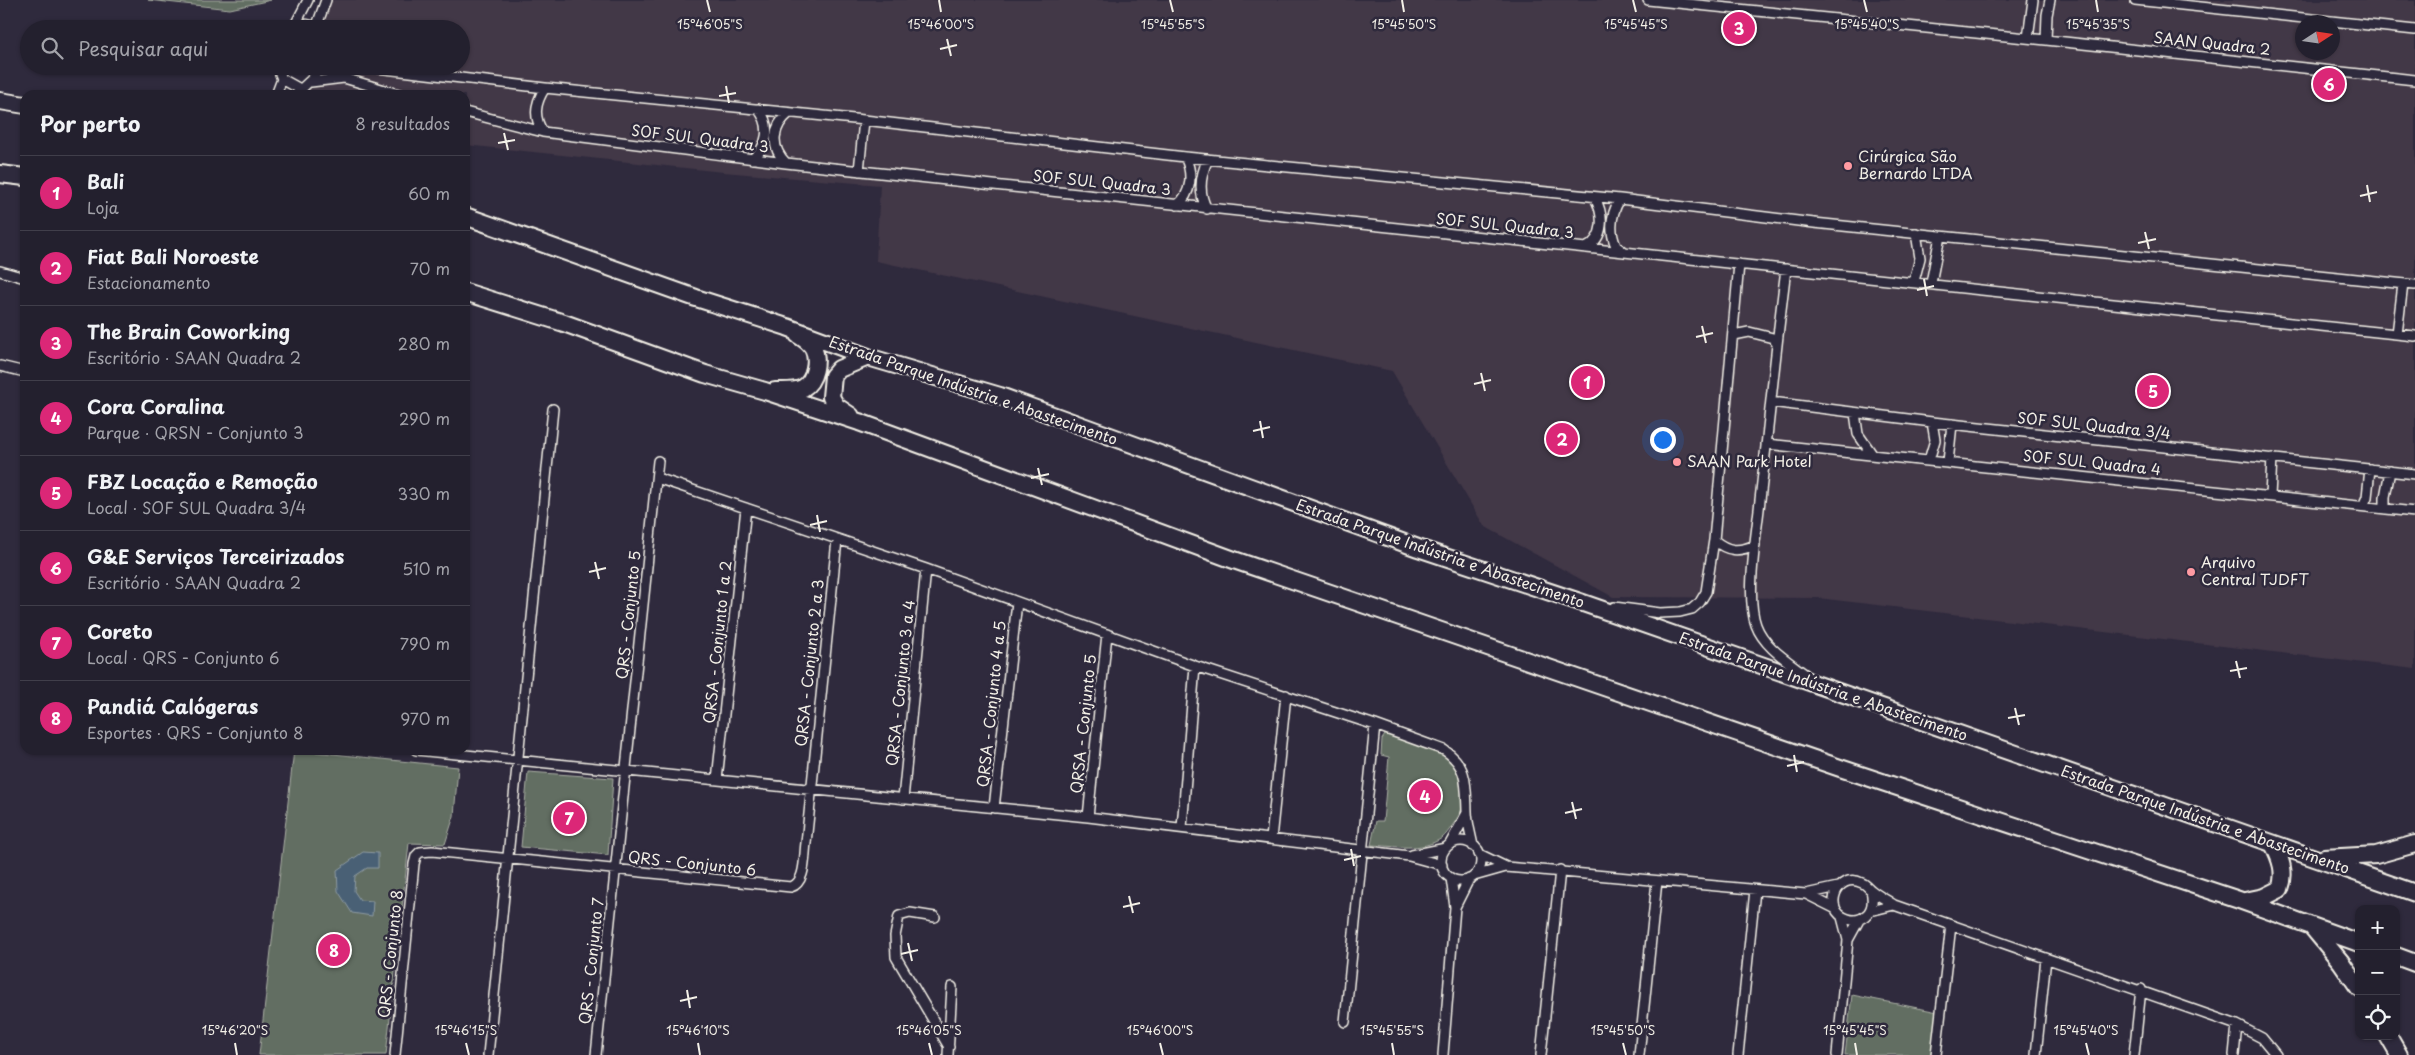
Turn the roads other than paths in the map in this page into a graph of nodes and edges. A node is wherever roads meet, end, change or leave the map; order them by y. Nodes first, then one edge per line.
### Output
1 (308, 0) edge
2 (326, 0) edge
3 (1648, 0) edge
4 (2033, 0) edge
5 (2050, 0) edge
6 (2135, 0) edge
7 (295, 20) edge
8 (320, 20) edge
9 (2415, 30) edge
10 (2028, 38) junction
11 (2046, 40) junction
12 (280, 75) edge
13 (314, 75) edge
14 (436, 75) edge
15 (282, 79) junction
16 (2415, 80) edge
17 (311, 82) junction
18 (545, 88) junction
19 (278, 90) edge
20 (296, 90) edge
21 (301, 90) edge
22 (385, 90) edge
23 (0, 101) edge
24 (20, 104) edge
25 (758, 109) junction
26 (470, 113) edge
27 (789, 113) junction
28 (864, 120) junction
29 (544, 132) junction
30 (1185, 157) junction
31 (1208, 159) junction
32 (752, 160) junction
33 (786, 163) junction
34 (859, 171) junction
35 (0, 174) edge
36 (20, 177) edge
37 (1595, 198) junction
38 (1620, 199) junction
39 (1177, 205) junction
40 (1207, 209) junction
41 (470, 218) edge
42 (1916, 233) junction
43 (1940, 236) junction
44 (1586, 248) junction
45 (1625, 253) junction
46 (1739, 264) junction
47 (1786, 269) junction
48 (0, 272) edge
49 (20, 277) edge
50 (1914, 281) junction
51 (1932, 283) junction
52 (2402, 284) junction
53 (2415, 285) edge
54 (470, 294) edge
55 (787, 326) junction
56 (2397, 334) junction
57 (1734, 335) junction
58 (2415, 336) edge
59 (1776, 344) junction
60 (868, 358) junction
61 (0, 366) edge
62 (20, 371) edge
63 (765, 391) junction
64 (1771, 402) junction
65 (554, 409) dead end
66 (1855, 413) junction
67 (859, 422) junction
68 (1932, 422) junction
69 (1952, 424) junction
70 (1766, 444) junction
71 (1872, 454) junction
72 (2272, 458) junction
73 (1929, 460) junction
74 (658, 461) dead end
75 (1948, 462) junction
76 (2370, 469) junction
77 (2390, 471) junction
78 (2415, 474) edge
79 (658, 478) junction
80 (2270, 496) junction
81 (2362, 506) junction
82 (746, 508) junction
83 (2385, 509) junction
84 (2415, 512) edge
85 (837, 540) junction
86 (1714, 540) junction
87 (1755, 545) junction
88 (926, 569) junction
89 (1017, 602) junction
90 (1583, 603) junction
91 (1107, 634) junction
92 (1195, 666) junction
93 (1822, 688) junction
94 (1286, 695) junction
95 (1375, 725) junction
96 (463, 755) edge
97 (519, 761) junction
98 (626, 772) junction
99 (717, 780) junction
100 (811, 790) junction
101 (903, 800) junction
102 (994, 808) junction
103 (1467, 812) junction
104 (1088, 818) junction
105 (1182, 828) junction
106 (1271, 839) junction
107 (2274, 844) junction
108 (2415, 844) edge
109 (1448, 846) junction
110 (1473, 846) junction
111 (1363, 850) junction
112 (1479, 854) junction
113 (1409, 856) junction
114 (508, 859) junction
115 (2316, 859) junction
116 (1442, 865) junction
117 (1506, 866) junction
118 (616, 870) junction
119 (1560, 870) junction
120 (1471, 877) junction
121 (1451, 878) junction
122 (800, 880) joint
123 (1657, 881) junction
124 (1838, 887) junction
125 (1755, 890) junction
126 (1870, 890) junction
127 (2415, 893) edge
128 (1806, 894) junction
129 (2242, 901) junction
130 (1894, 905) junction
131 (1455, 907) junction
132 (1834, 908) junction
133 (1870, 911) junction
134 (1842, 917) junction
135 (935, 918) dead end
136 (1859, 920) junction
137 (1951, 924) junction
138 (2311, 926) junction
139 (1848, 940) junction
140 (2355, 942) edge
141 (2400, 957) edge
142 (2046, 958) junction
143 (2415, 963) edge
144 (2355, 982) edge
145 (952, 987) dead end
146 (2141, 990) junction
147 (1345, 1022) dead end
148 (2237, 1024) junction
149 (2390, 1040) edge
150 (949, 1051) edge
151 (395, 1055) edge
152 (488, 1055) edge
153 (596, 1055) edge
154 (1443, 1055) edge
155 (1541, 1055) edge
156 (1639, 1055) edge
157 (1738, 1055) edge
158 (1837, 1055) edge
159 (1936, 1055) edge
160 (2036, 1055) edge
161 (2134, 1055) edge
162 (2234, 1055) edge
163 (2276, 1055) edge
164 (2398, 1055) edge

1 - 7 street
2 - 8 street
3 - 10 street, SAAN Quadra 2
4 - 10 street
5 - 11 street
6 - 9 street
10 - 11 street, SAAN Quadra 2
11 - 16 street, SAAN Quadra 2
12 - 15 street
13 - 17 street
14 - 18 street
15 - 19 street
15 - 20 street
17 - 21 street
17 - 22 street
18 - 25 street
18 - 29 street
23 - 24 highway
25 - 27 street
25 - 32 street
26 - 29 street, SOF SUL Quadra 3
27 - 28 street
27 - 33 street
28 - 30 street
28 - 34 street
29 - 32 street, SOF SUL Quadra 3
30 - 31 street
30 - 39 street
31 - 37 street
31 - 40 street
32 - 33 street, SOF SUL Quadra 3
33 - 34 street, SOF SUL Quadra 3
34 - 39 street, SOF SUL Quadra 3
35 - 36 highway
37 - 38 street
37 - 44 street
38 - 42 street
38 - 45 street
39 - 40 street, SOF SUL Quadra 3
40 - 44 street, SOF SUL Quadra 3
41 - 55 highway, Estrada Parque Indústria e Abastecimento
42 - 43 street
42 - 50 street
43 - 51 street
43 - 52 street
44 - 45 street, SOF SUL Quadra 3
45 - 46 street, SOF SUL Quadra 3
46 - 47 street, SOF SUL Quadra 3
46 - 57 street
47 - 50 street, SOF SUL Quadra 3
47 - 59 street
48 - 49 street
50 - 51 street, SOF SUL Quadra 3
51 - 56 street, SOF SUL Quadra 3
52 - 53 street
52 - 56 street
54 - 63 highway
55 - 60 highway, Estrada Parque Indústria e Abastecimento
55 - 63 highway
56 - 58 street, SOF SUL Quadra 3
57 - 59 street
57 - 86 street
59 - 64 street
60 - 67 highway
60 - 90 highway, Estrada Parque Indústria e Abastecimento
61 - 62 street
63 - 67 highway
64 - 66 street, SOF SUL Quadra 3/4
64 - 70 street
65 - 97 street
66 - 68 street, SOF SUL Quadra 3/4
66 - 71 street
67 - 129 highway
68 - 69 street, SOF SUL Quadra 3/4
68 - 73 street
69 - 72 street, SOF SUL Quadra 3/4
69 - 75 street
70 - 71 street, SOF SUL Quadra 4
70 - 87 street
71 - 73 street, SOF SUL Quadra 4
72 - 76 street, SOF SUL Quadra 3/4
72 - 80 street
73 - 75 street, SOF SUL Quadra 4
74 - 79 street, QRS - Conjunto 5
75 - 80 street, SOF SUL Quadra 4
76 - 77 street, SOF SUL Quadra 3/4
76 - 81 street
77 - 78 street, SOF SUL Quadra 3/4
77 - 83 street
79 - 82 street
79 - 98 street, QRS - Conjunto 5
80 - 81 street, SOF SUL Quadra 4
81 - 83 street, SOF SUL Quadra 4
82 - 85 street
82 - 99 street, QRSA - Conjunto 1 a 2
83 - 84 street, SOF SUL Quadra 4
85 - 88 street
85 - 100 street, QRSA - Conjunto 2 a 3
86 - 87 street
86 - 90 street
87 - 93 street
88 - 89 street
88 - 101 street, QRSA - Conjunto 3 a 4
89 - 91 street
89 - 102 street, QRSA - Conjunto 4 a 5
90 - 93 highway, Estrada Parque Indústria e Abastecimento
91 - 92 street
91 - 104 street, QRSA - Conjunto 5
92 - 94 street
92 - 105 street
93 - 107 highway, Estrada Parque Indústria e Abastecimento
94 - 95 street
94 - 106 street
95 - 103 street
95 - 111 street
96 - 97 street
97 - 98 street
97 - 114 street
98 - 99 street
98 - 118 street, QRS - Conjunto 6
99 - 100 street
100 - 101 street
100 - 122 street, QRSA - Conjunto 2 a 3
101 - 102 street
102 - 104 street
103 - 109 street
103 - 110 street
104 - 105 street
105 - 106 street
106 - 111 street
107 - 115 highway, Estrada Parque Indústria e Abastecimento
107 - 129 highway
108 - 115 highway
109 - 110 street
109 - 113 street
109 - 116 street
110 - 112 street
111 - 113 street
111 - 147 street
112 - 117 street
112 - 120 street
113 - 116 street
114 - 118 street
114 - 151 street, QRS - Conjunto 8
114 - 152 street
115 - 127 highway, Estrada Parque Indústria e Abastecimento
116 - 121 street
117 - 119 street
117 - 120 street
118 - 122 street, QRS - Conjunto 6
118 - 153 street, QRS - Conjunto 7
119 - 123 street
119 - 155 street
120 - 121 street
120 - 131 street
121 - 131 street
123 - 125 street
123 - 156 street
124 - 126 street
124 - 128 street
124 - 132 street
125 - 128 street
125 - 157 street
126 - 130 street
126 - 133 street
128 - 132 street
129 - 138 highway
130 - 133 street
130 - 137 street
131 - 154 street
132 - 134 street
133 - 136 street
134 - 136 street
134 - 139 street
135 - 150 street
136 - 139 street
137 - 142 street
137 - 159 street
138 - 140 highway
138 - 144 highway
139 - 158 street
141 - 143 highway
142 - 146 street
142 - 160 street
145 - 150 street
146 - 148 street
146 - 161 street
148 - 162 street
148 - 163 street
149 - 164 highway

